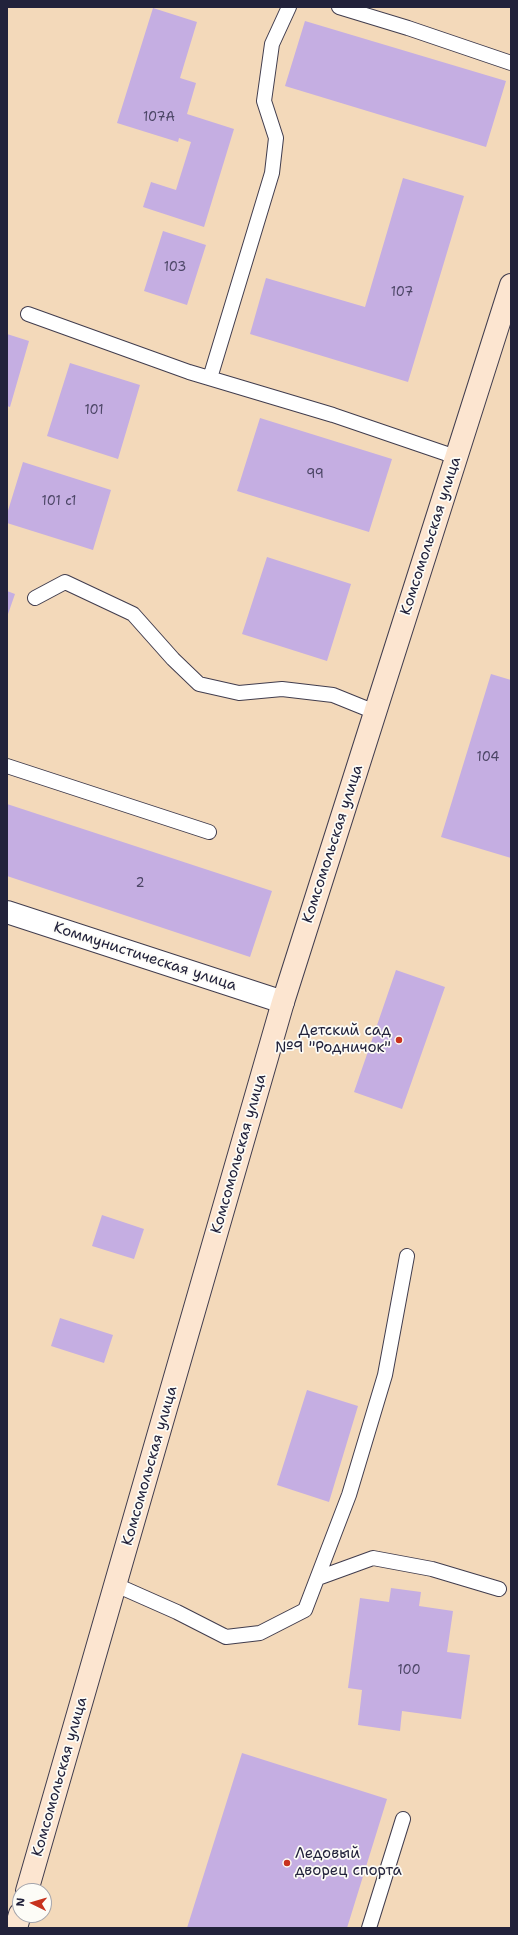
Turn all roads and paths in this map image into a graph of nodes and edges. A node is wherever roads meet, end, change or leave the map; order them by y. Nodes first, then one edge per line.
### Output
1 (289, 7) edge
2 (339, 7) edge
3 (511, 64) edge
4 (511, 285) edge
5 (28, 314) dead end
6 (210, 378) junction
7 (456, 457) junction
8 (35, 598) dead end
9 (375, 712) junction
10 (7, 766) edge
11 (209, 832) dead end
12 (7, 912) edge
13 (283, 1002) junction
14 (407, 1256) dead end
15 (318, 1578) junction
16 (116, 1585) junction
17 (499, 1589) dead end
18 (403, 1819) dead end
19 (29, 1883) edge
20 (369, 1928) edge

1 - 6 lane
2 - 3 lane
4 - 7 main road, Комсомольская улица
5 - 6 lane
6 - 7 lane
7 - 9 main road, Комсомольская улица
8 - 9 lane
9 - 13 main road, Комсомольская улица
10 - 11 lane
12 - 13 street, Коммунистическая улица
13 - 16 main road, Комсомольская улица
14 - 15 lane
15 - 16 lane
15 - 17 lane
16 - 19 main road, Комсомольская улица
18 - 20 lane

